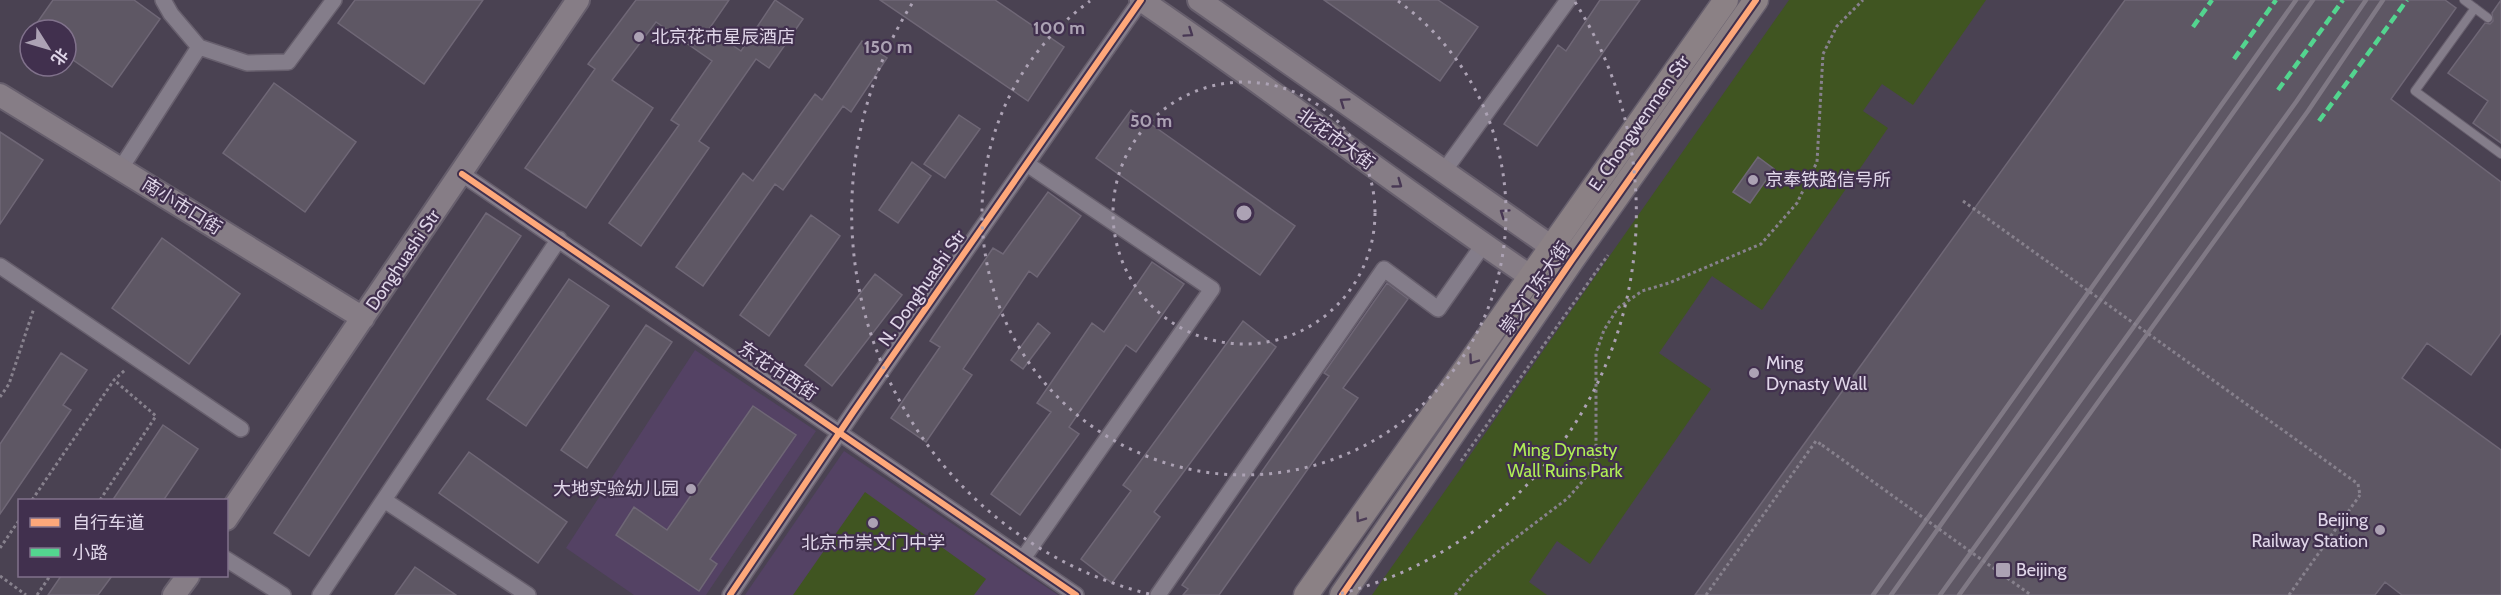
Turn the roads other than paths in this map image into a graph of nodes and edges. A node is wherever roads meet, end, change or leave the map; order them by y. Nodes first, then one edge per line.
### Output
1 (163, 0) edge
2 (334, 0) edge
3 (578, 0) edge
4 (1141, 0) edge
5 (1199, 0) edge
6 (1568, 0) edge
7 (1726, 0) edge
8 (1756, 0) edge
9 (2464, 0) edge
10 (2475, 8) junction
11 (2488, 18) dead end
12 (199, 47) junction
13 (0, 95) edge
14 (2501, 154) edge
15 (1027, 164) junction
16 (121, 168) junction
17 (1444, 171) junction
18 (462, 174) junction
19 (559, 239) junction
20 (1483, 245) junction
21 (1562, 254) junction
22 (0, 266) edge
23 (1541, 284) junction
24 (363, 318) junction
25 (241, 429) dead end
26 (840, 431) junction
27 (384, 500) junction
28 (228, 516) edge
29 (1024, 557) junction
30 (228, 560) edge
31 (187, 577) edge
32 (174, 595) edge
33 (283, 595) edge
34 (320, 595) edge
35 (528, 595) edge
36 (730, 595) edge
37 (1076, 595) edge
38 (1158, 595) edge
39 (1306, 595) edge
40 (1342, 595) edge

1 - 12 street
2 - 12 street
3 - 18 street, Donghuashi Str
4 - 15 street, N. Donghuashi Str
4 -> 20 street, 北花市大街
17 -> 5 street, 北花市大街
6 - 17 street
7 - 21 main road, E. Chongwenmen Str
8 - 21 main road, 崇文门东大街
9 - 10 lane
10 - 11 lane
10 - 14 lane
12 - 16 street
13 - 16 street, 南小市口街
15 - 26 street, N. Donghuashi Str
15 - 29 street
16 - 24 street, 南小市口街
21 -> 17 street, 北花市大街
18 - 19 street, 东花市西街
18 - 24 street, Donghuashi Str
19 - 26 street, 东花市西街
19 - 27 street
20 - 23 street, 北花市大街
20 - 38 street
21 - 23 main road
22 - 25 street
23 -> 39 main road, 崇文门东大街
23 - 40 main road, 崇文门东大街
24 - 28 street, Donghuashi Str
26 - 29 street, 东花市西街
26 - 36 street, N. Donghuashi Str
27 - 34 street
27 - 35 street
29 - 37 street, 东花市西街
30 - 33 street
31 - 32 street

